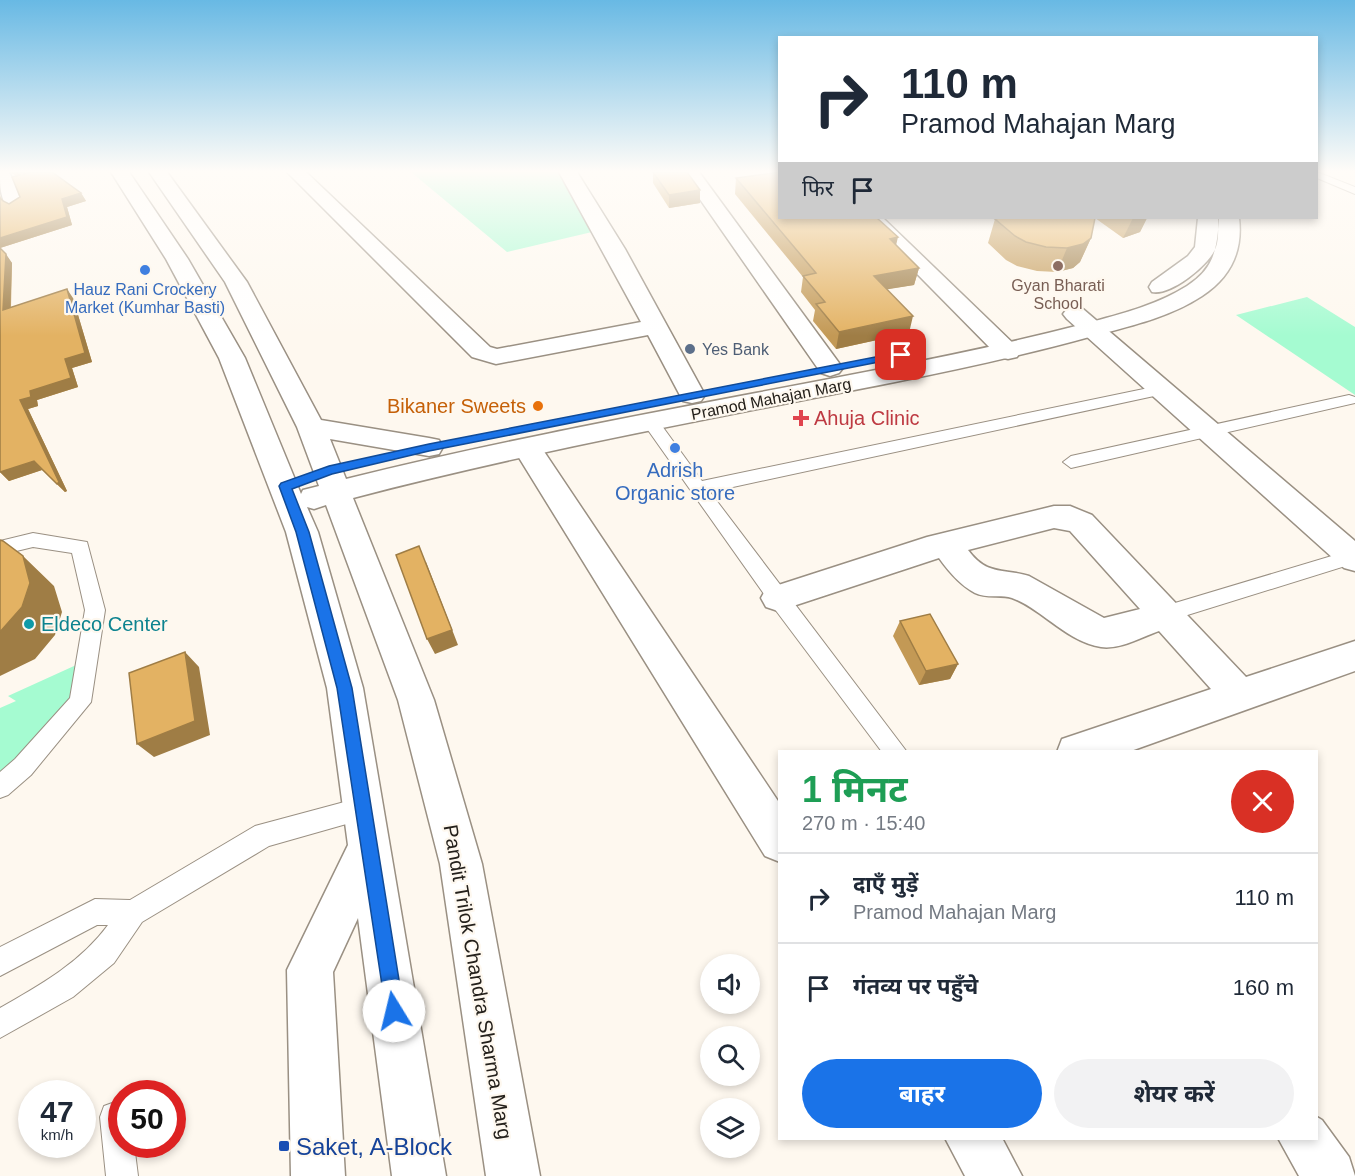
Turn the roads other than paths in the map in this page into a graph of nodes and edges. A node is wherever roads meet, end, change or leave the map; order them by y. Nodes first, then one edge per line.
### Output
1 (156, 227) edge
2 (197, 227) edge
3 (352, 227) edge
4 (601, 227) edge
5 (729, 227) edge
6 (882, 227) edge
7 (1207, 227) edge
8 (1229, 227) edge
9 (1111, 305) junction
10 (1132, 318) junction
11 (1084, 321) junction
12 (655, 327) junction
13 (1002, 345) junction
14 (830, 368) junction
15 (1163, 390) junction
16 (692, 395) junction
17 (1349, 400) dead end
18 (651, 423) junction
19 (311, 427) junction
20 (1211, 432) junction
21 (429, 447) junction
22 (527, 448) junction
23 (1071, 462) dead end
24 (332, 481) junction
25 (698, 488) junction
26 (288, 495) junction
27 (947, 544) junction
28 (0, 548) edge
29 (1354, 557) edge
30 (777, 597) junction
31 (1165, 614) junction
32 (1355, 656) edge
33 (1239, 695) junction
34 (894, 750) edge
35 (1082, 750) edge
36 (0, 787) edge
37 (366, 828) junction
38 (778, 838) edge
39 (133, 913) junction
40 (0, 962) edge
41 (0, 1024) edge
42 (972, 1140) edge
43 (1305, 1140) edge
44 (120, 1158) edge
45 (122, 1176) edge
46 (318, 1176) edge
47 (419, 1176) edge
48 (513, 1176) edge
49 (995, 1176) edge
50 (1330, 1176) edge

1 - 26 street
2 - 19 street, Pandit Trilok Chandra Sharma Marg
3 - 12 street
4 - 12 street
5 - 14 street
6 - 13 street
7 - 9 street, Pramod Mahajan Marg
8 - 10 street, Pramod Mahajan Marg
9 - 10 street
9 - 11 street, Pramod Mahajan Marg
10 - 11 street, Pramod Mahajan Marg
11 - 13 street, Pramod Mahajan Marg
11 - 15 street
12 - 16 street
13 - 14 street, Pramod Mahajan Marg
13 - 18 street, Pramod Mahajan Marg
14 - 16 street, Pramod Mahajan Marg
15 - 20 street
15 - 25 lane
16 - 21 street, Pramod Mahajan Marg
17 - 20 lane
18 - 22 street, Pramod Mahajan Marg
18 - 25 lane
19 - 21 street
19 - 24 street, Pandit Trilok Chandra Sharma Marg
20 - 23 lane
20 - 29 street
21 - 24 street, Pramod Mahajan Marg
22 - 24 street, Pramod Mahajan Marg
22 - 38 street
24 - 26 street, Pramod Mahajan Marg
24 - 48 street, Pandit Trilok Chandra Sharma Marg
25 - 30 lane
26 - 37 street
27 - 30 street
27 - 31 street
27 - 31 street
28 - 36 lane
29 - 31 lane
30 - 34 lane
31 - 33 street
32 - 33 street
33 - 35 street
37 - 39 lane
37 - 46 street
37 - 47 street
39 - 40 lane
39 - 41 lane
42 - 49 street
43 - 50 street
44 - 45 lane

